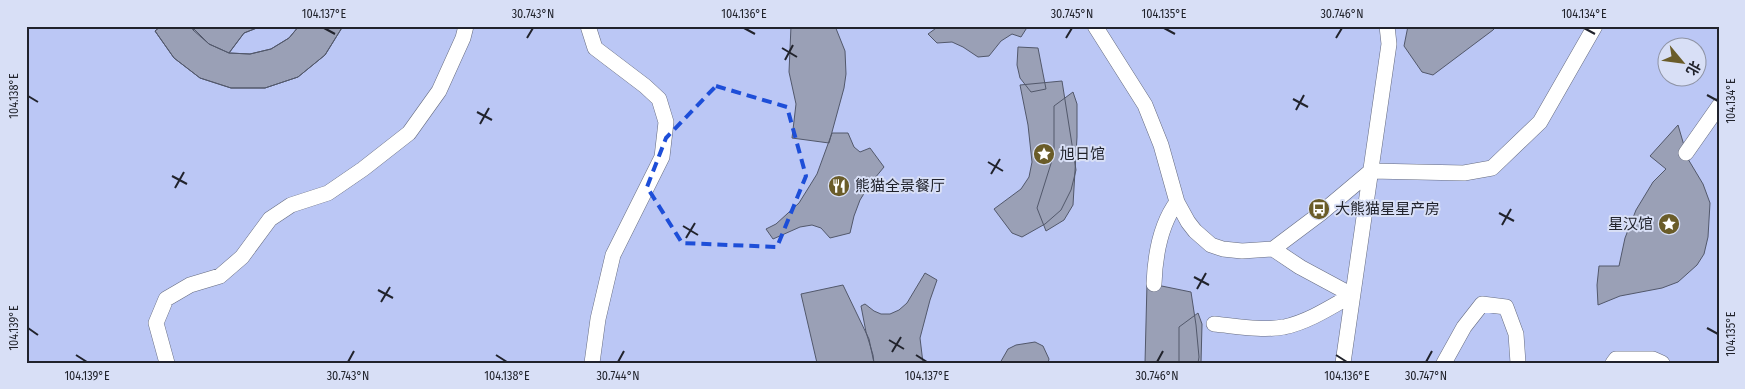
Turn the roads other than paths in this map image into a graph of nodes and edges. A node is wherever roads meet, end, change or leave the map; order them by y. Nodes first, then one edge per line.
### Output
1 (466, 26) edge
2 (588, 26) edge
3 (1095, 26) edge
4 (1387, 26) edge
5 (1595, 26) edge
6 (1719, 106) edge
7 (1686, 153) dead end
8 (1370, 171) junction
9 (1178, 202) junction
10 (1273, 249) junction
11 (1154, 284) dead end
12 (1352, 296) junction
13 (1214, 324) dead end
14 (167, 363) edge
15 (592, 363) edge
16 (1343, 363) edge
17 (1444, 363) edge
18 (1518, 363) edge
19 (1613, 363) edge
20 (1662, 363) edge

1 - 14 lane
2 - 15 lane
3 - 9 lane
4 - 8 lane
5 - 8 lane
6 - 7 lane
8 - 10 lane
8 - 12 lane
9 - 10 lane
9 - 11 lane
10 - 12 lane
12 - 13 lane
12 - 16 lane
17 - 18 lane
19 - 20 lane

